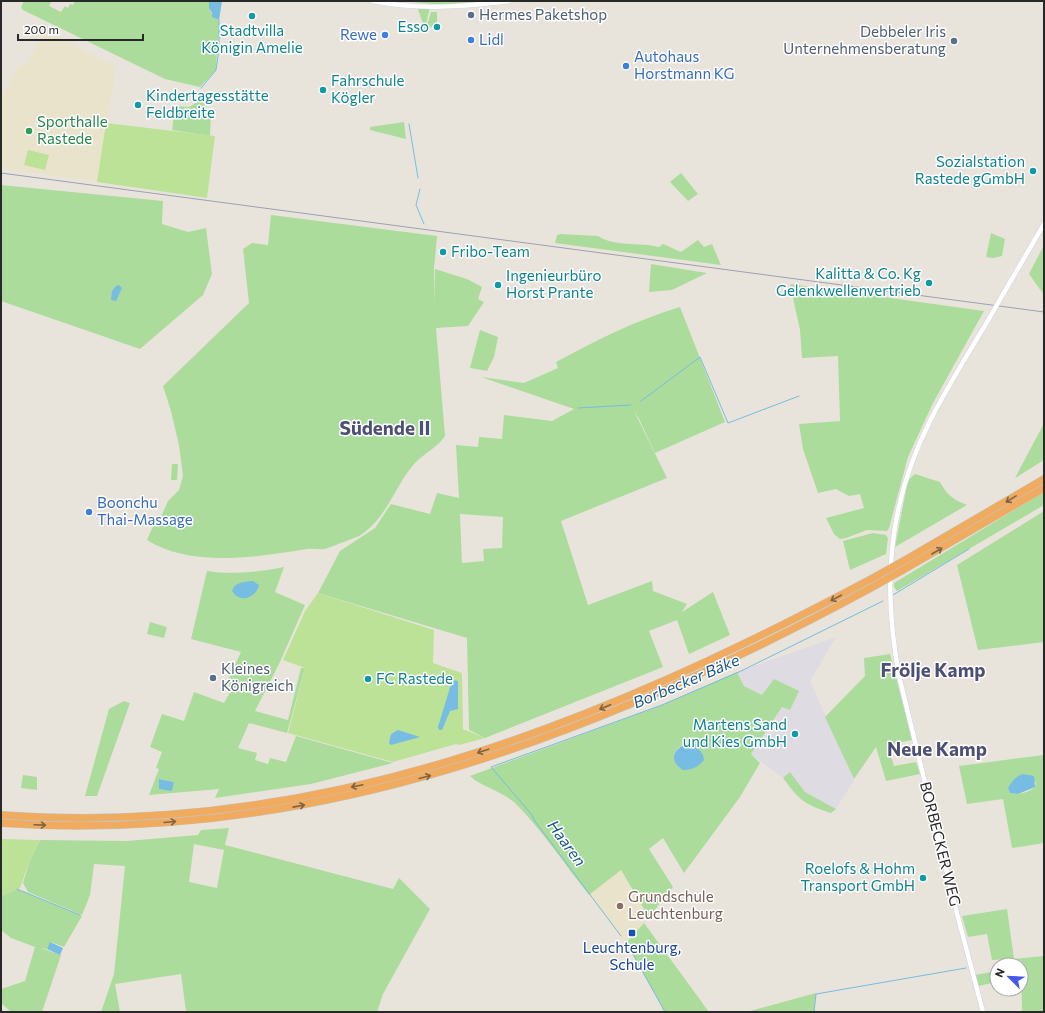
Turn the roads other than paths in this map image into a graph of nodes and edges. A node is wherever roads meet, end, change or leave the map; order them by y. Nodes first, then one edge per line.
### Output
1 (373, 1) edge
2 (509, 1) edge
3 (1044, 224) edge
4 (1044, 479) edge
5 (1044, 488) edge
6 (1, 815) edge
7 (1, 823) edge
8 (983, 1012) edge

1 - 2 street
3 - 8 street, BORBECKER WEG, bridge
4 -> 6 highway, bridge
7 -> 5 highway, bridge

